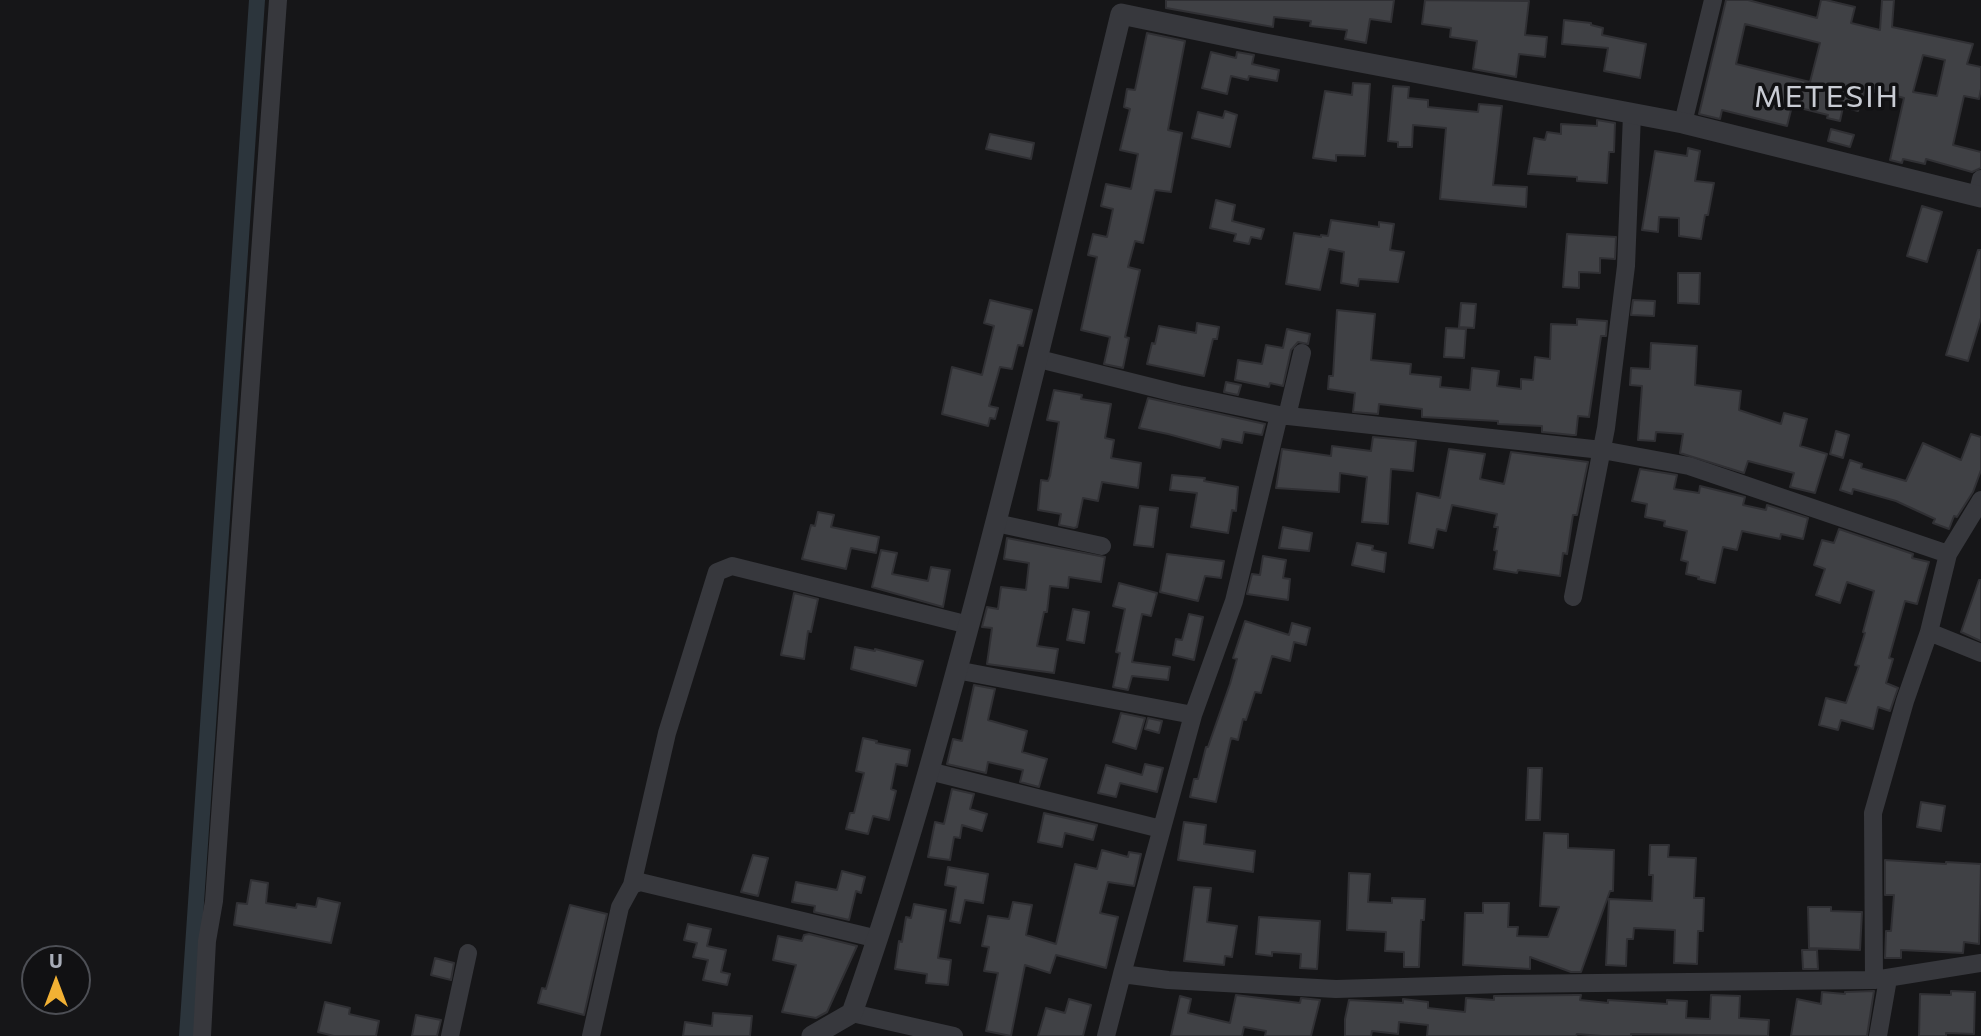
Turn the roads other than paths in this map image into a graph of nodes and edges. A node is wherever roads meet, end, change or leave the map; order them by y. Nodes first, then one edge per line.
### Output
1 (278, 0) edge
2 (1713, 0) edge
3 (1122, 7) edge
4 (1632, 114) junction
5 (1683, 123) junction
6 (1980, 190) edge
7 (1302, 353) dead end
8 (1039, 359) junction
9 (1283, 416) junction
10 (1602, 450) junction
11 (1981, 500) edge
12 (996, 523) junction
13 (1102, 546) dead end
14 (1948, 554) junction
15 (1573, 597) dead end
16 (969, 625) junction
17 (1929, 632) junction
18 (1981, 653) edge
19 (956, 670) junction
20 (1193, 715) junction
21 (929, 771) junction
22 (1161, 829) junction
23 (632, 885) junction
24 (878, 939) junction
25 (468, 953) dead end
26 (1981, 963) edge
27 (1122, 974) junction
28 (1881, 980) junction
29 (852, 1013) junction
30 (202, 1036) edge
31 (450, 1036) edge
32 (591, 1036) edge
33 (812, 1036) edge
34 (954, 1036) edge
35 (1106, 1036) edge
36 (1878, 1036) edge

1 - 30 street
2 - 5 street
3 - 4 street
3 - 8 street
4 - 5 street
4 - 10 street
5 - 6 street
7 - 9 street
8 - 9 street
8 - 12 street
9 - 10 street
9 - 20 street
10 - 14 street
10 - 15 street
11 - 14 street
12 - 13 street
12 - 16 street
14 - 17 street
16 - 19 street
16 - 23 street
17 - 18 street
17 - 28 street
19 - 20 street
19 - 21 street
20 - 22 street
21 - 22 street
21 - 24 street
22 - 27 street
23 - 24 street
23 - 32 street
24 - 29 street
25 - 31 street
26 - 28 street
27 - 28 street
27 - 35 street
28 - 36 street
29 - 33 street
29 - 34 street

